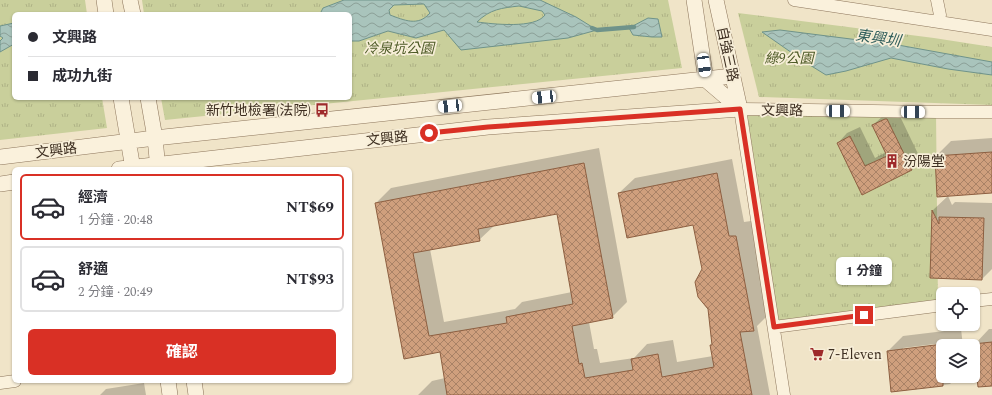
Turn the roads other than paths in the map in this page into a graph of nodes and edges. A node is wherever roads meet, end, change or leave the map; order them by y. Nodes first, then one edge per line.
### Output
1 (104, 0) edge
2 (130, 0) edge
3 (694, 0) edge
4 (716, 0) edge
5 (794, 0) edge
6 (938, 0) edge
7 (106, 12) edge
8 (133, 12) edge
9 (937, 21) junction
10 (992, 30) edge
11 (732, 76) junction
12 (706, 80) junction
13 (121, 100) edge
14 (148, 100) edge
15 (740, 109) junction
16 (992, 112) edge
17 (155, 138) junction
18 (129, 141) junction
19 (0, 158) edge
20 (158, 166) edge
21 (128, 167) edge
22 (143, 167) edge
23 (12, 182) edge
24 (0, 184) edge
25 (992, 299) edge
26 (980, 301) edge
27 (936, 306) edge
28 (774, 327) junction
29 (12, 381) edge
30 (0, 383) edge
31 (168, 383) edge
32 (194, 383) edge
33 (170, 395) edge
34 (196, 395) edge
35 (784, 395) edge

1 - 7 street
2 - 8 street
3 - 12 street, 自強三路
4 - 11 street, 自強三路
5 - 9 street
6 - 9 street
9 - 10 street
11 - 12 street, 文興路
11 - 15 street, 自強三路
12 - 15 street, 自強三路
12 - 17 street, 文興路
13 - 18 street
14 - 17 street
15 - 16 street, 文興路
15 - 20 street, 文興路
15 - 28 street, 自強三路
17 - 18 street, 文興路
17 - 20 street
18 - 19 street, 文興路
18 - 21 street
20 - 22 street, 文興路
23 - 24 street
25 - 26 street
27 - 28 street
28 - 35 street, 自強三路
29 - 30 street
31 - 33 street
32 - 34 street

